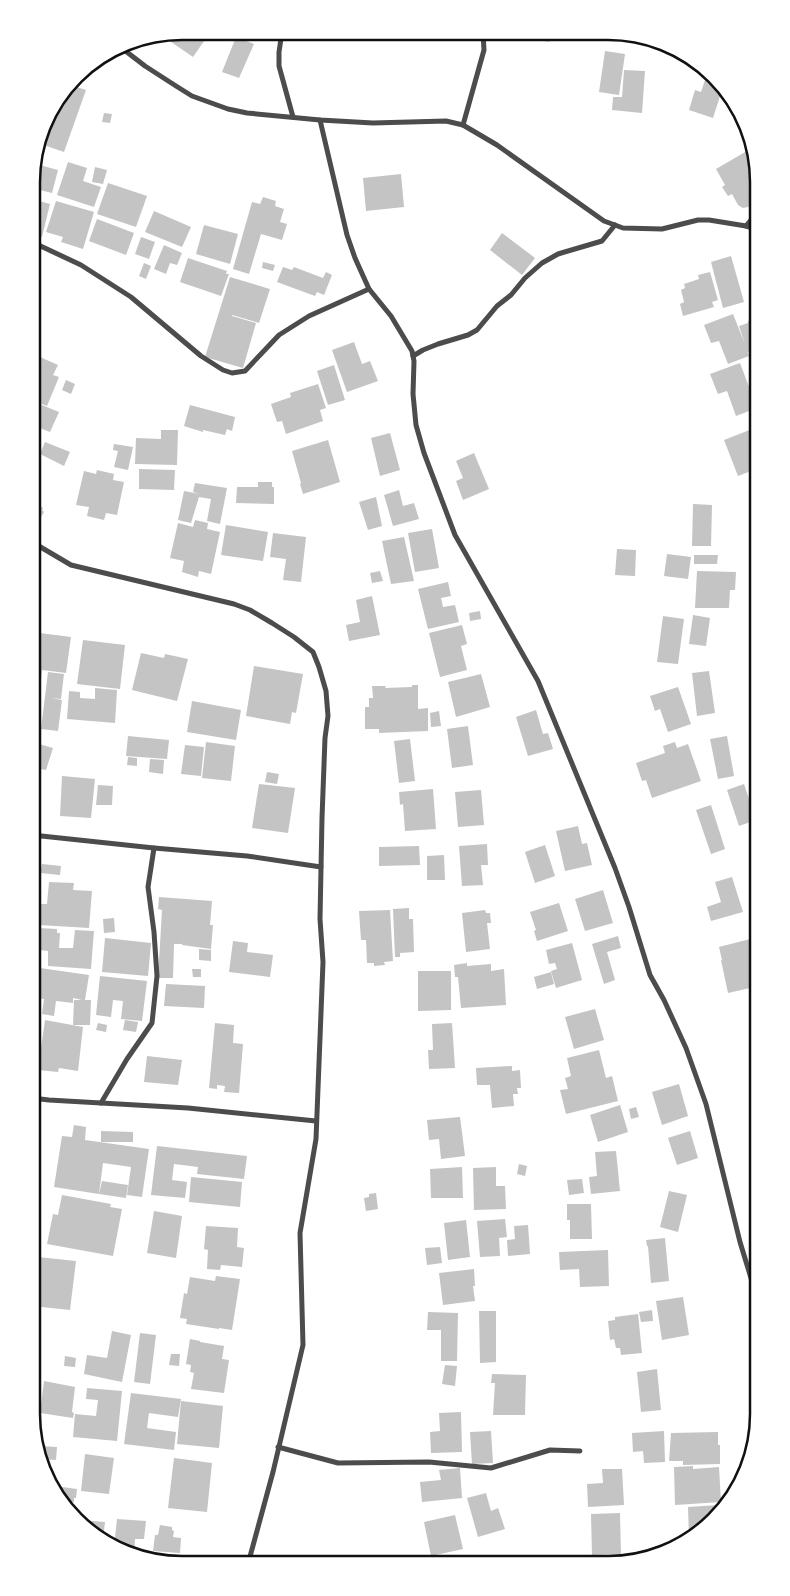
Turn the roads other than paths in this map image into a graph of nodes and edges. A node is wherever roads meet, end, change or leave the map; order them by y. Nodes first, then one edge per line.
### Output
1 (281, 40) edge
2 (483, 40) edge
3 (126, 52) edge
4 (292, 117) junction
5 (320, 120) junction
6 (463, 125) junction
7 (750, 221) edge
8 (615, 225) junction
9 (746, 226) junction
10 (750, 228) edge
11 (40, 246) edge
12 (369, 289) junction
13 (413, 356) junction
14 (40, 547) edge
15 (40, 836) edge
16 (154, 848) junction
17 (321, 867) junction
18 (40, 1099) edge
19 (101, 1103) junction
20 (316, 1121) junction
21 (750, 1275) edge
22 (278, 1447) junction
23 (580, 1451) dead end
24 (250, 1556) edge

1 - 4 street
2 - 6 street
3 - 4 street
4 - 5 street
5 - 6 street
5 - 12 street
6 - 8 street
7 - 9 street
8 - 9 street
8 - 13 street
9 - 10 street
11 - 12 street
12 - 13 street
13 - 21 street
14 - 17 street
15 - 16 street
16 - 17 street
16 - 19 street
17 - 20 street
18 - 19 street
19 - 20 street
20 - 22 street
22 - 23 street
22 - 24 street

